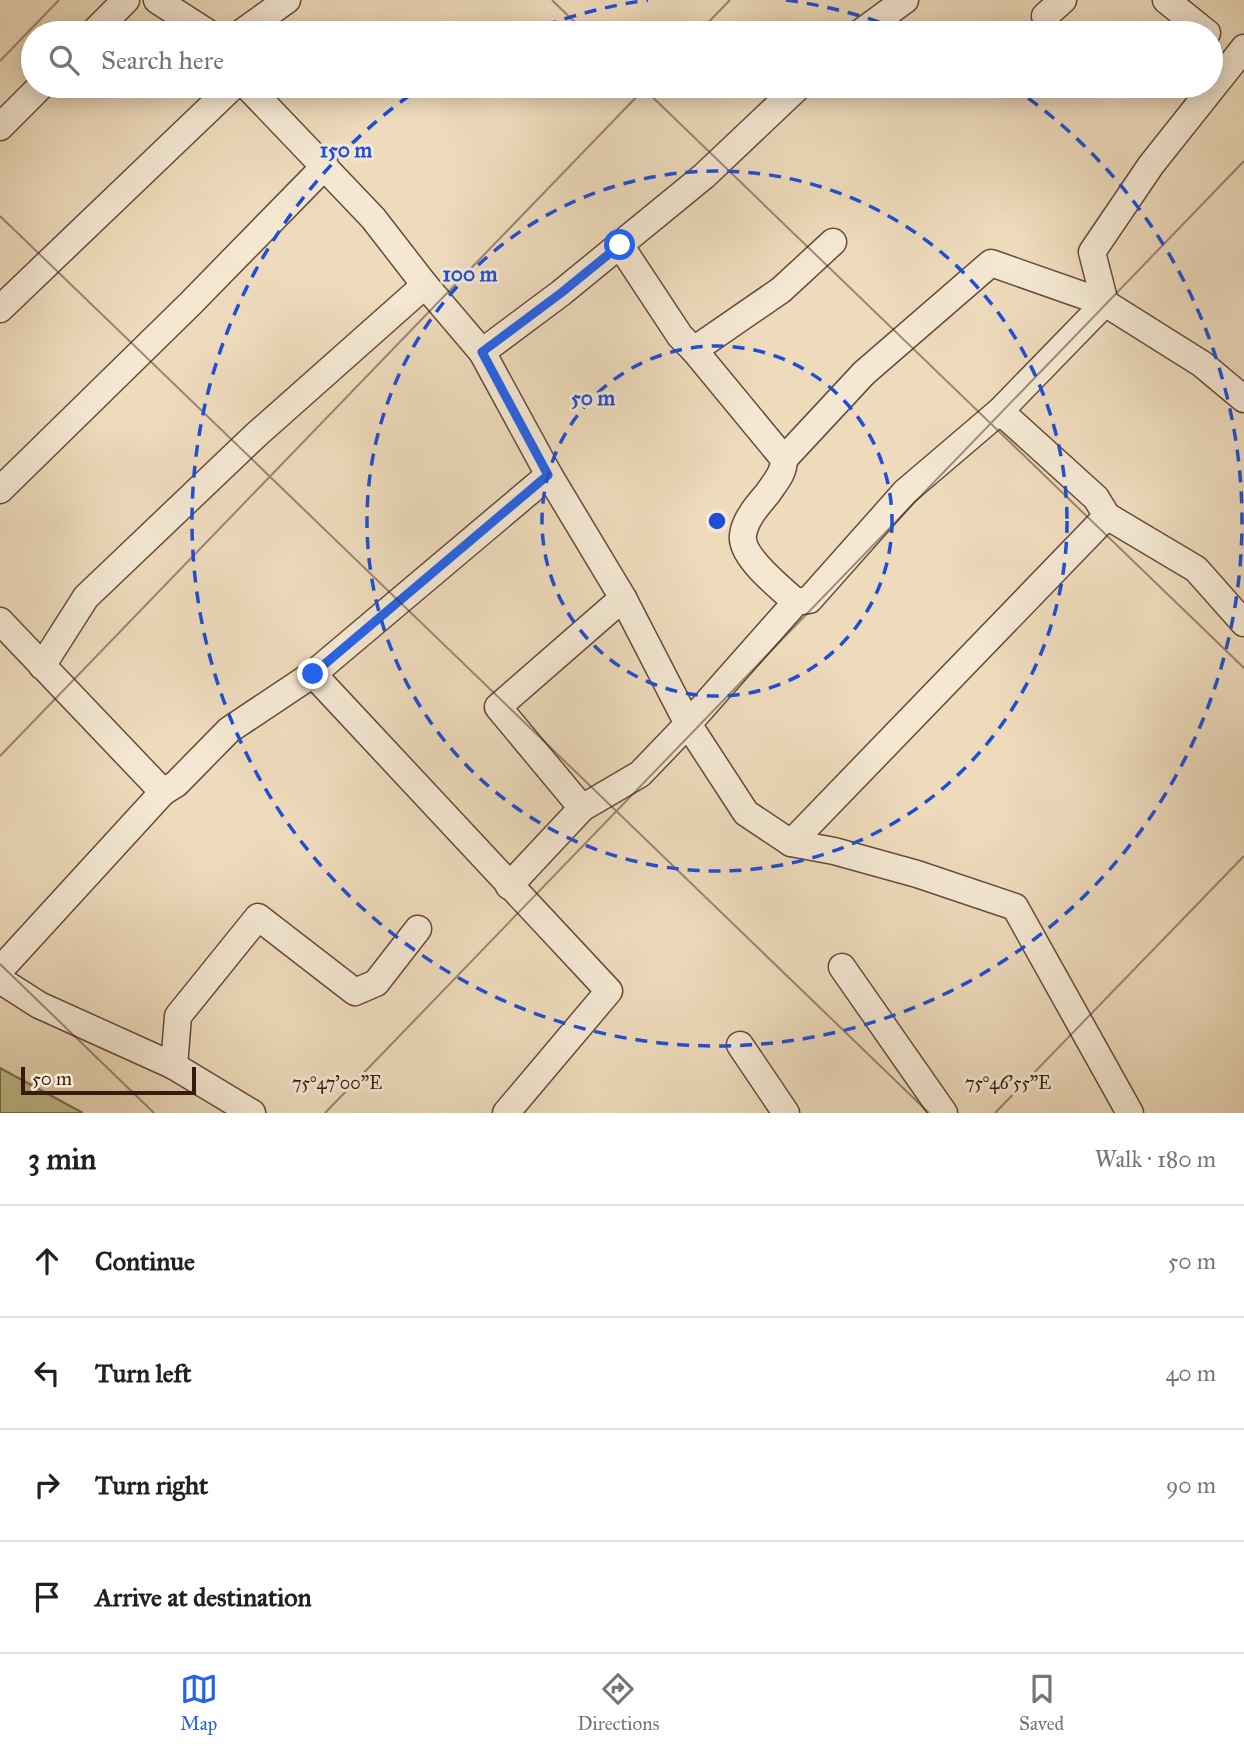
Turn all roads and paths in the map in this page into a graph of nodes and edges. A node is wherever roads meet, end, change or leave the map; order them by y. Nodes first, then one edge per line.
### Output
1 (126, 0) edge
2 (157, 0) edge
3 (287, 0) edge
4 (905, 0) edge
5 (1166, 0) edge
6 (105, 21) edge
7 (189, 21) edge
8 (258, 21) edge
9 (876, 21) edge
10 (1192, 21) edge
11 (1223, 43) edge
12 (1240, 52) edge
13 (1223, 74) edge
14 (29, 98) edge
15 (220, 98) edge
16 (259, 98) edge
17 (786, 98) edge
18 (1204, 98) edge
19 (0, 127) edge
20 (326, 166) junction
21 (833, 242) dead end
22 (620, 245) junction
23 (425, 285) junction
24 (1105, 303) junction
25 (0, 309) edge
26 (695, 350) junction
27 (482, 352) junction
28 (1240, 386) edge
29 (1000, 411) junction
30 (784, 459) junction
31 (548, 475) junction
32 (0, 489) edge
33 (1107, 516) junction
34 (623, 598) junction
35 (796, 602) junction
36 (0, 621) edge
37 (1244, 623) edge
38 (42, 666) junction
39 (313, 674) junction
40 (688, 724) junction
41 (163, 792) junction
42 (582, 808) junction
43 (791, 843) junction
44 (509, 886) junction
45 (418, 929) dead end
46 (842, 967) dead end
47 (0, 970) edge
48 (0, 980) edge
49 (740, 1045) dead end
50 (174, 1066) junction
51 (253, 1113) edge
52 (506, 1113) edge
53 (786, 1113) edge
54 (944, 1113) edge
55 (1130, 1113) edge

1 - 6 street
2 - 7 street
3 - 8 street
4 - 9 street
5 - 10 street
11 - 12 street
12 - 13 street
14 - 19 street
15 - 25 street
16 - 20 street
17 - 22 street
18 - 24 street
20 - 23 street
20 - 32 street
21 - 26 street
22 - 26 street
22 - 27 street
23 - 27 street
23 - 38 street
24 - 28 street
24 - 29 street
24 - 30 street
26 - 30 street
27 - 31 street
29 - 33 street
29 - 35 street
30 - 35 street
31 - 34 street
31 - 39 street
33 - 37 street
33 - 43 street
34 - 40 street
34 - 42 street
35 - 40 street
36 - 38 street
38 - 41 street
39 - 41 street
39 - 44 street
40 - 42 street
40 - 43 street
41 - 47 street
42 - 44 street
43 - 55 street
44 - 52 street
45 - 50 street
46 - 54 street
48 - 50 street
49 - 53 street
50 - 51 street

